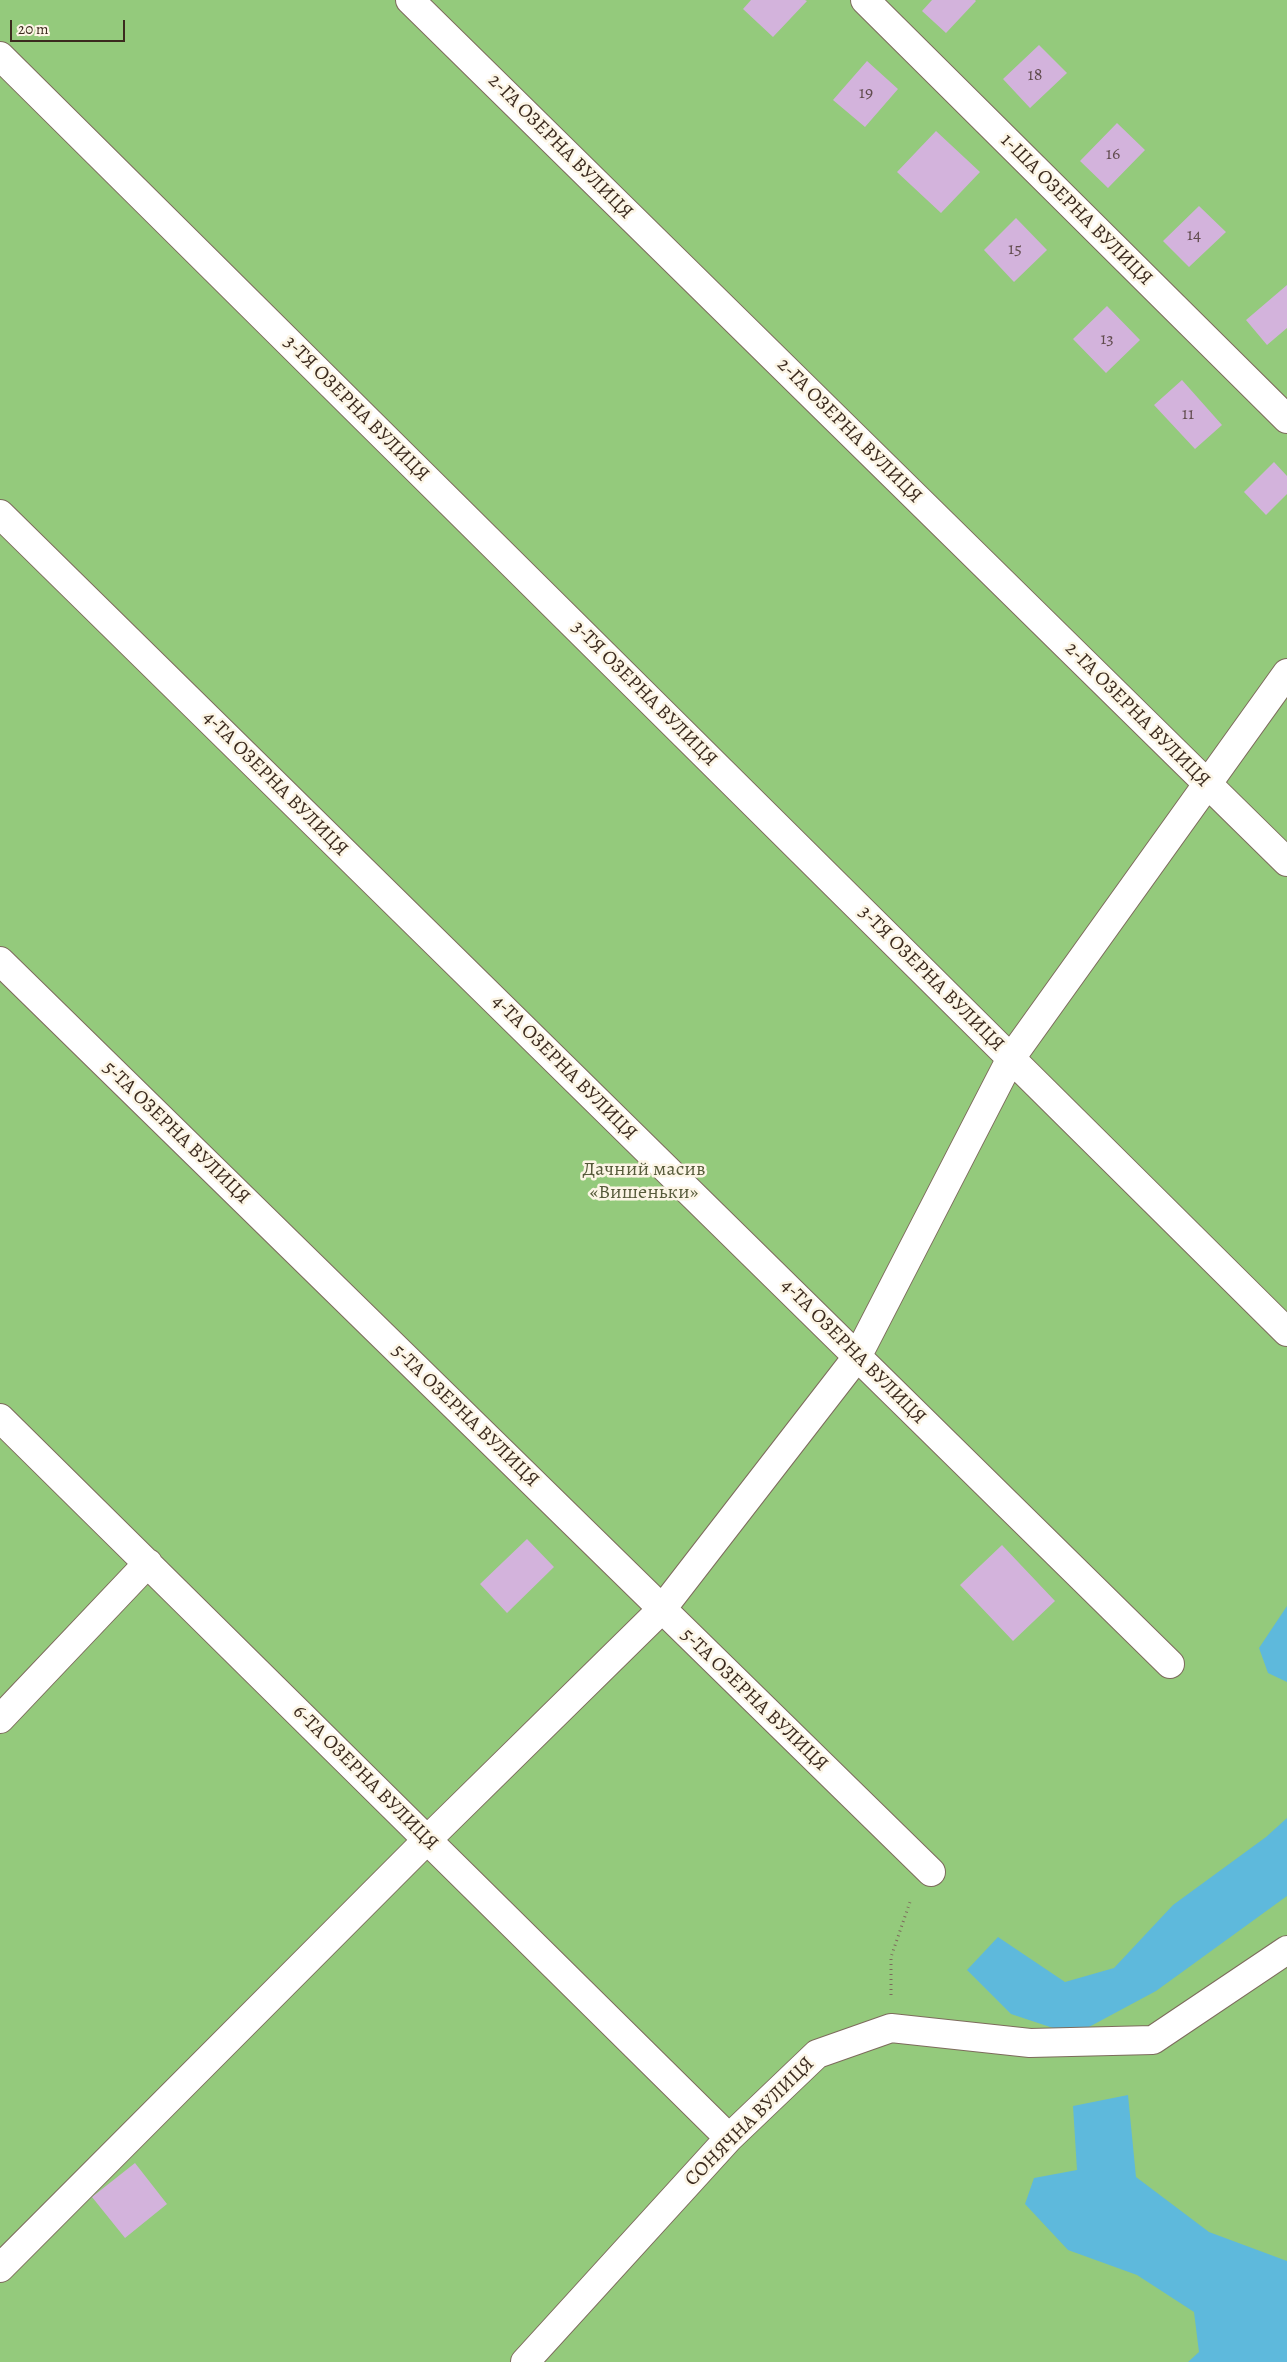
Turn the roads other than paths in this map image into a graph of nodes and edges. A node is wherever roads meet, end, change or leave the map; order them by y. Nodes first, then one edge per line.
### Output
1 (410, 0) edge
2 (865, 0) edge
3 (0, 56) edge
4 (1287, 419) edge
5 (0, 514) edge
6 (1287, 673) edge
7 (1209, 785) junction
8 (1287, 862) edge
9 (0, 961) edge
10 (1011, 1058) junction
11 (1287, 1332) edge
12 (857, 1357) junction
13 (0, 1418) edge
14 (148, 1564) junction
15 (662, 1610) junction
16 (1170, 1664) dead end
17 (0, 1720) edge
18 (427, 1840) junction
19 (931, 1872) road end
20 (1287, 1950) edge
21 (729, 2138) junction
22 (0, 2268) edge
23 (525, 2362) edge

1 - 7 street, 2-ГА ОЗЕРНА ВУЛИЦЯ
2 - 4 street, 1-ША ОЗЕРНА ВУЛИЦЯ
3 - 10 street, 3-ТЯ ОЗЕРНА ВУЛИЦЯ
5 - 12 street, 4-ТА ОЗЕРНА ВУЛИЦЯ
6 - 7 street
7 - 8 street, 2-ГА ОЗЕРНА ВУЛИЦЯ
7 - 10 street
9 - 15 street, 5-ТА ОЗЕРНА ВУЛИЦЯ
10 - 11 street, 3-ТЯ ОЗЕРНА ВУЛИЦЯ
10 - 12 street
12 - 15 street
12 - 16 street, 4-ТА ОЗЕРНА ВУЛИЦЯ
13 - 14 street, 6-ТА ОЗЕРНА ВУЛИЦЯ
14 - 17 street
14 - 18 street, 6-ТА ОЗЕРНА ВУЛИЦЯ
15 - 18 street
15 - 19 street, 5-ТА ОЗЕРНА ВУЛИЦЯ
18 - 21 street, 6-ТА ОЗЕРНА ВУЛИЦЯ
18 - 22 street
20 - 21 street, СОНЯЧНА ВУЛИЦЯ
21 - 23 street, СОНЯЧНА ВУЛИЦЯ

